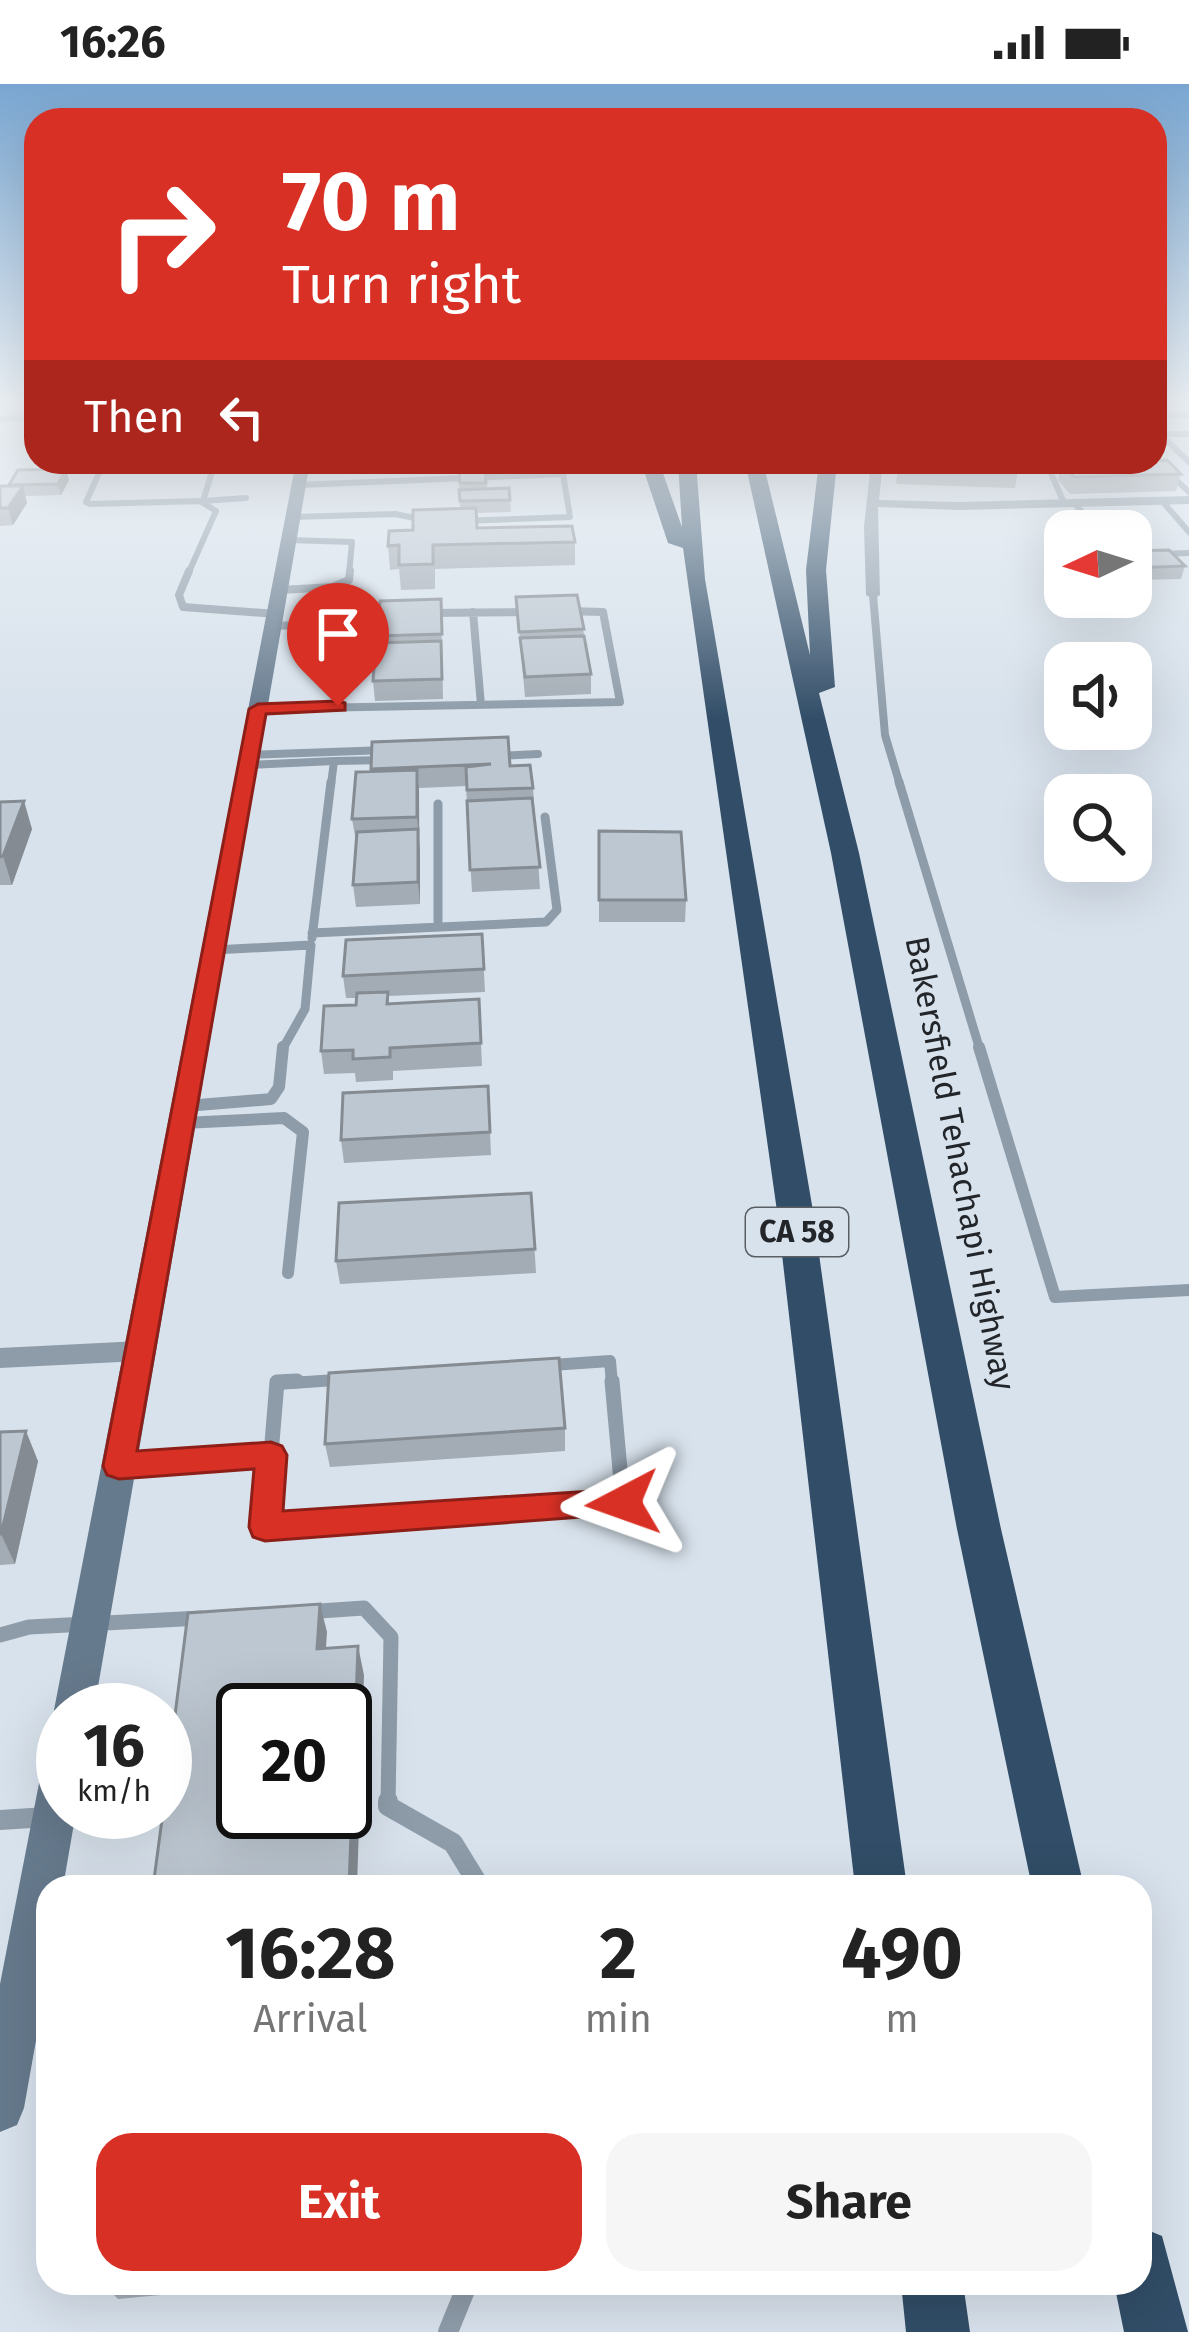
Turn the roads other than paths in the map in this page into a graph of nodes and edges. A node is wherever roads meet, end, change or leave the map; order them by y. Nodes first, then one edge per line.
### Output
1 (214, 510) edge
2 (294, 510) edge
3 (395, 510) edge
4 (569, 510) edge
5 (666, 510) edge
6 (690, 510) edge
7 (765, 510) edge
8 (821, 510) edge
9 (872, 510) edge
10 (395, 514) junction
11 (434, 521) edge
12 (457, 521) edge
13 (291, 528) junction
14 (1189, 553) edge
15 (1152, 554) edge
16 (695, 579) junction
17 (873, 595) joint
18 (276, 610) junction
19 (473, 612) junction
20 (418, 614) edge
21 (400, 615) edge
22 (347, 623) junction
23 (481, 705) junction
24 (338, 706) junction
25 (258, 709) junction
26 (815, 731) junction
27 (538, 754) dead end
28 (493, 756) edge
29 (249, 760) junction
30 (334, 761) junction
31 (438, 804) dead end
32 (545, 817) dead end
33 (438, 927) junction
34 (312, 939) junction
35 (214, 950) junction
36 (184, 1115) junction
37 (288, 1273) dead end
38 (1189, 1290) edge
39 (140, 1351) junction
40 (0, 1358) edge
41 (271, 1455) junction
42 (119, 1466) junction
43 (279, 1613) edge
44 (216, 1618) edge
45 (89, 1626) junction
46 (0, 1635) edge
47 (79, 1683) edge
48 (36, 1817) edge
49 (0, 1820) edge
50 (48, 1839) edge
51 (39, 1875) edge
52 (473, 1875) edge
53 (879, 1875) edge
54 (1055, 1875) edge
55 (36, 1885) edge
56 (3, 2079) edge
57 (462, 2295) edge
58 (933, 2295) edge
59 (1148, 2295) edge
60 (448, 2332) edge
61 (938, 2332) edge
62 (1156, 2332) edge

1 - 18 lane
2 - 13 main road
3 - 10 lane
4 - 12 lane
5 - 16 highway
6 - 16 highway, CA 58
7 - 26 highway, Bakersfield Tehachapi Highway
8 - 26 highway
9 - 17 street
10 - 11 lane
10 - 13 lane
13 - 18 main road
13 - 18 lane
14 - 15 lane
16 - 53 highway, CA 58
17 - 38 lane
18 - 22 lane
18 - 25 main road
19 - 20 lane
19 - 23 lane
19 - 23 lane
21 - 22 lane
22 - 24 lane
23 - 24 lane
24 - 25 lane
25 - 29 main road
26 - 54 highway, Bakersfield Tehachapi Highway
27 - 28 lane
29 - 30 lane
29 - 30 lane
29 - 35 main road
30 - 34 lane
31 - 33 lane
32 - 33 lane
33 - 34 lane
34 - 35 lane
34 - 36 lane
35 - 36 main road
36 - 37 lane
36 - 39 main road
39 - 40 street
39 - 42 main road
41 - 41 lane
41 - 42 lane
42 - 45 main road
43 - 52 lane
44 - 45 lane
45 - 46 lane
45 - 47 main road
48 - 49 lane
50 - 51 main road
55 - 56 main road
57 - 60 lane
58 - 61 highway
59 - 62 highway

